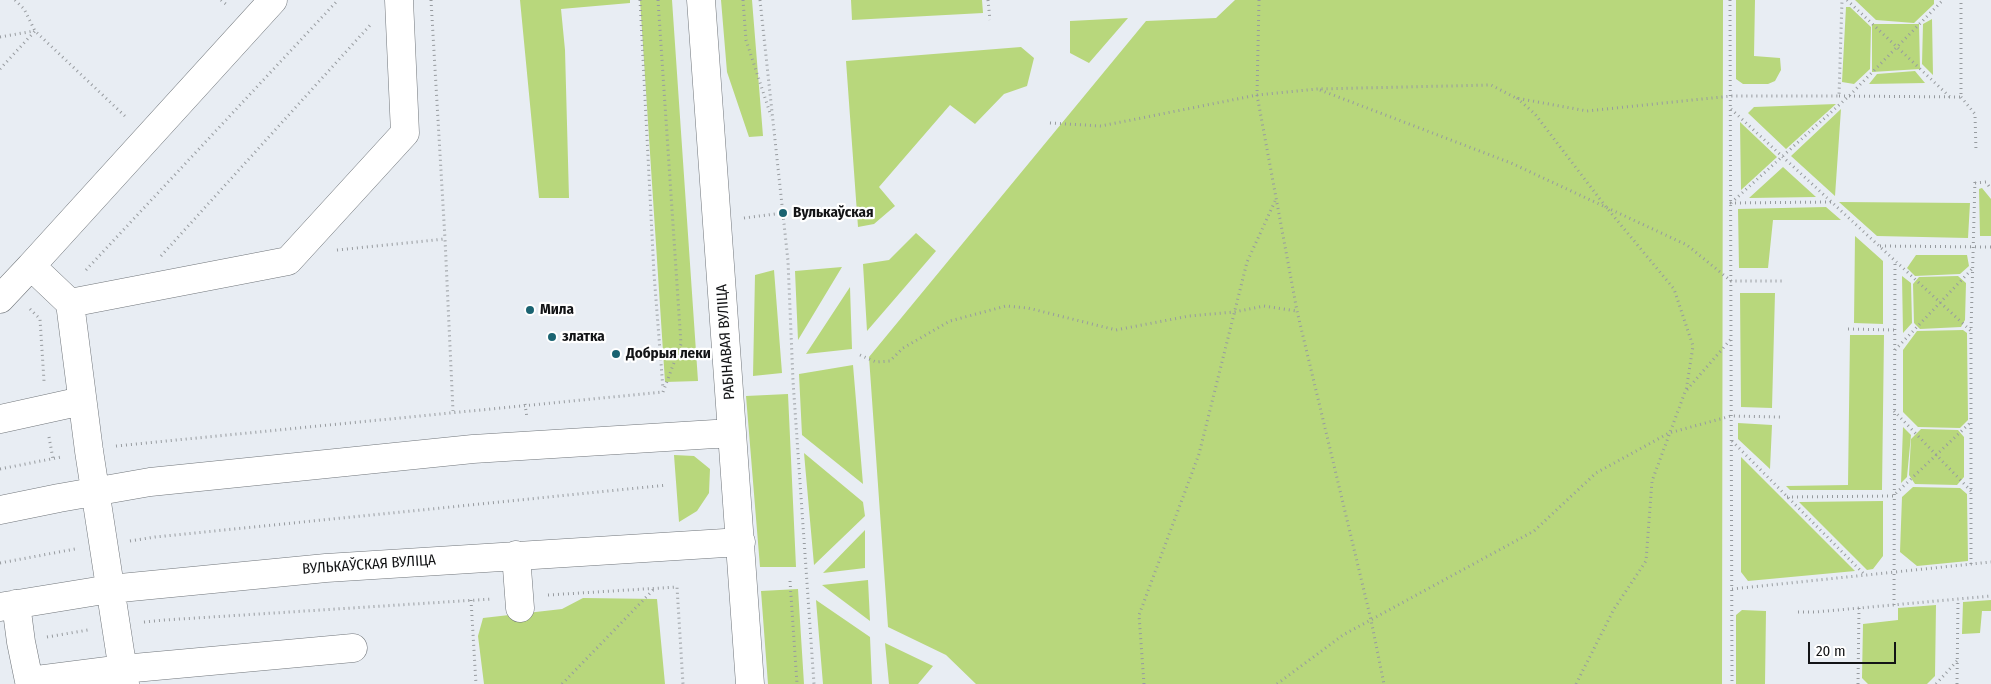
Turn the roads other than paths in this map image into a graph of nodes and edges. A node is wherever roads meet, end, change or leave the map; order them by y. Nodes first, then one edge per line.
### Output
1 (273, 0) edge
2 (399, 0) edge
3 (702, 0) edge
4 (31, 266) junction
5 (5, 294) edge
6 (67, 299) junction
7 (82, 401) junction
8 (0, 419) edge
9 (731, 433) junction
10 (96, 491) junction
11 (0, 510) edge
12 (740, 542) junction
13 (516, 556) junction
14 (110, 588) junction
15 (519, 602) road end
16 (8, 606) edge
17 (353, 648) dead end
18 (124, 676) edge
19 (750, 684) edge

1 - 4 street
2 - 6 street
3 - 9 street, РАБІНАВАЯ ВУЛІЦА
4 - 5 street
4 - 6 street
6 - 7 street
7 - 8 street
7 - 10 street
9 - 10 street
9 - 12 street, РАБІНАВАЯ ВУЛІЦА
10 - 11 street
10 - 14 street
12 - 13 street, ВУЛЬКАЎСКАЯ ВУЛІЦА
12 - 19 street, РАБІНАВАЯ ВУЛІЦА
13 - 14 street, ВУЛЬКАЎСКАЯ ВУЛІЦА
13 - 15 street
14 - 16 street, ВУЛЬКАЎСКАЯ ВУЛІЦА
14 - 18 street
16 - 18 street
17 - 18 street

